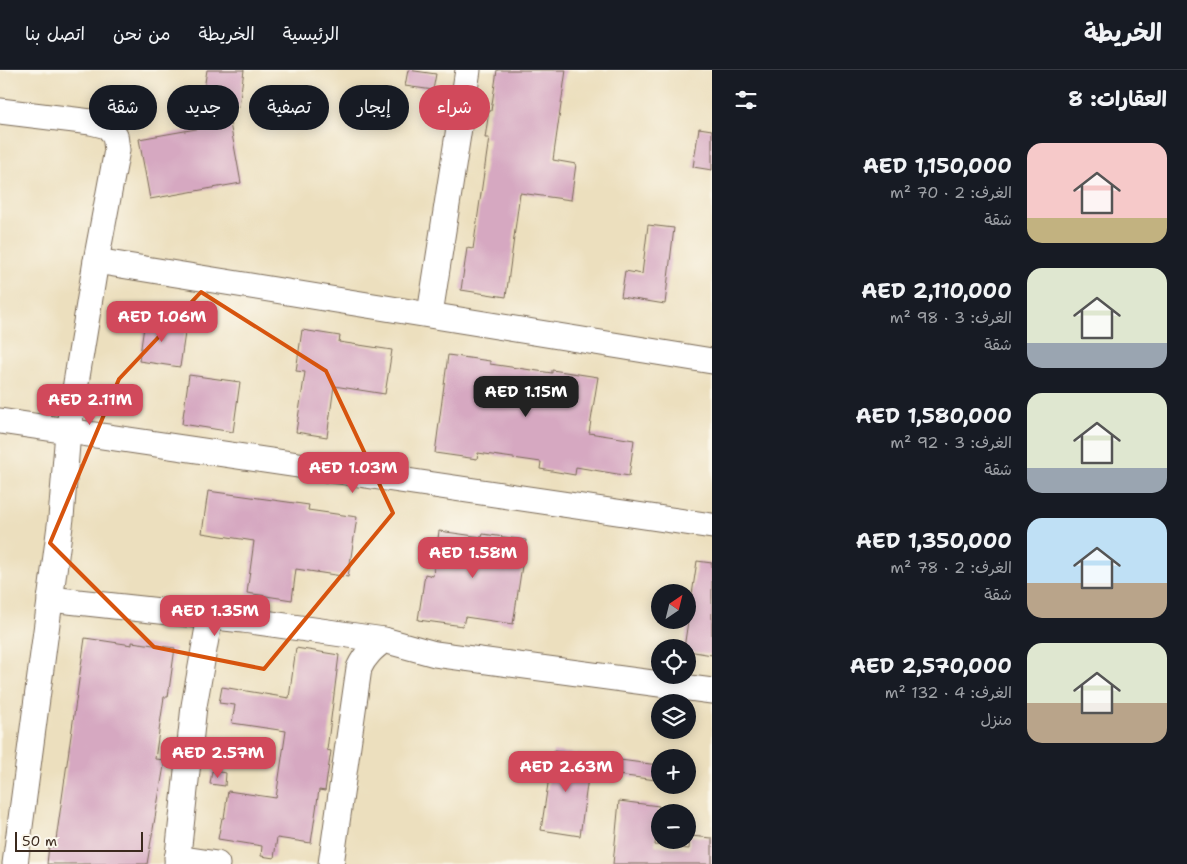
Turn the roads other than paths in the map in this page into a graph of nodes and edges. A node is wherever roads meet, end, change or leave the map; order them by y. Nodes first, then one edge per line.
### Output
1 (468, 70) edge
2 (0, 110) edge
3 (96, 261) junction
4 (430, 314) junction
5 (712, 361) edge
6 (0, 421) edge
7 (68, 432) junction
8 (712, 526) edge
9 (50, 599) junction
10 (210, 616) junction
11 (384, 640) junction
12 (712, 691) edge
13 (177, 861) edge
14 (15, 864) edge
15 (217, 864) edge
16 (331, 864) edge

1 - 4 street
2 - 3 street
3 - 4 street
3 - 7 street
4 - 5 street
6 - 7 street
7 - 8 street
7 - 9 street
9 - 10 street
9 - 14 street
10 - 11 street
10 - 13 street
11 - 12 street
11 - 16 street
13 - 15 street

